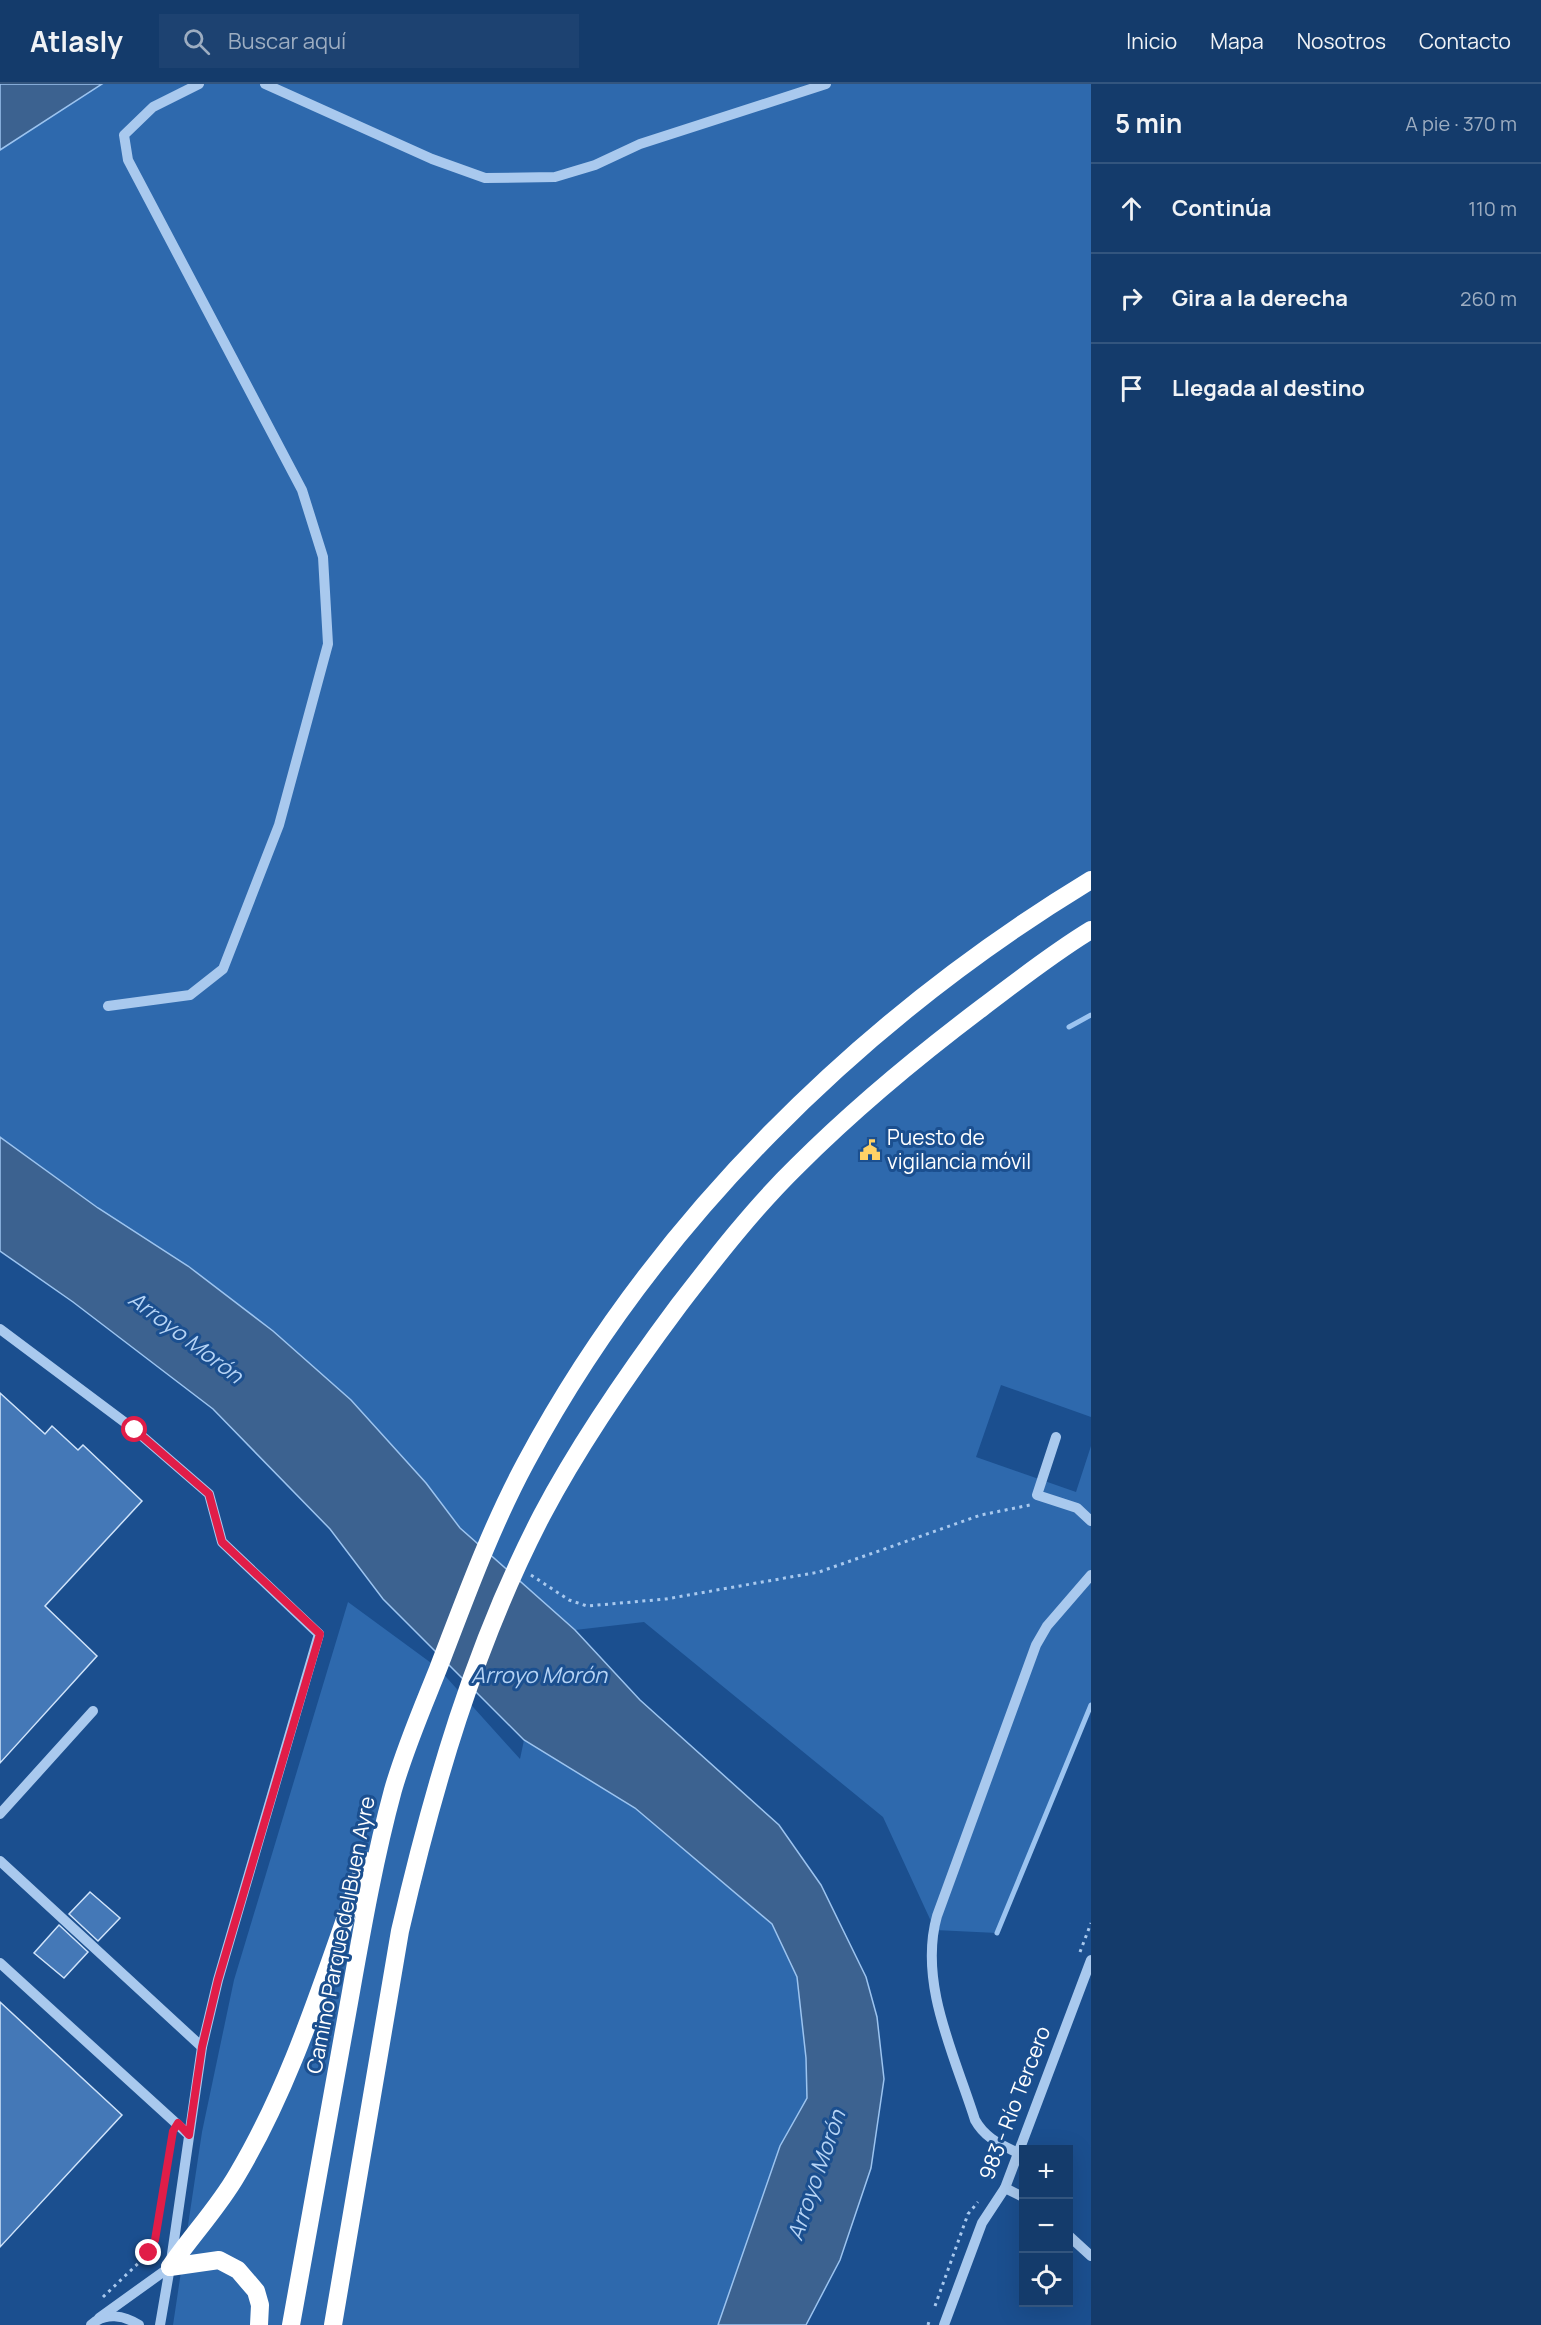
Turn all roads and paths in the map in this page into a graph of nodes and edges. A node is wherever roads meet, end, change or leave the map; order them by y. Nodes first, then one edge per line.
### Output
1 (199, 84) edge
2 (265, 84) edge
3 (826, 84) edge
4 (1091, 880) edge
5 (1091, 930) edge
6 (108, 1006) dead end
7 (0, 1329) edge
8 (1056, 1437) dead end
9 (1059, 1501) junction
10 (1091, 1521) edge
11 (516, 1572) junction
12 (1091, 1575) edge
13 (93, 1711) dead end
14 (393, 1790) junction
15 (0, 1814) edge
16 (0, 1862) edge
17 (1091, 1923) edge
18 (1078, 1955) dead end
19 (1091, 1960) edge
20 (0, 1963) edge
21 (202, 2047) junction
22 (178, 2123) junction
23 (189, 2135) junction
24 (1018, 2153) junction
25 (1005, 2188) junction
26 (1019, 2196) edge
27 (979, 2200) dead end
28 (1073, 2240) edge
29 (1091, 2256) edge
30 (170, 2267) junction
31 (101, 2299) dead end
32 (95, 2321) edge
33 (139, 2325) edge
34 (160, 2325) edge
35 (259, 2325) edge
36 (291, 2325) edge
37 (333, 2325) edge
38 (928, 2325) edge
39 (944, 2325) edge

1 - 6 street
2 - 3 street
4 - 14 highway, Camino Parque del Buen Ayre
5 - 11 highway
7 - 21 street
8 - 9 street
9 - 10 street
9 - 11 path
11 - 37 highway
12 - 24 street
13 - 15 street
14 - 30 highway
14 - 36 highway, Camino Parque del Buen Ayre
16 - 21 street
17 - 18 path
19 - 24 street, 983 - Río Tercero
20 - 22 street
21 - 23 street
22 - 23 street
22 - 31 path
23 - 30 street
24 - 25 street, 983 - Río Tercero
25 - 26 street
25 - 39 street, 983 - Río Tercero
27 - 38 path
28 - 29 street
30 - 32 street
30 - 34 street
30 - 35 highway
32 - 33 street

